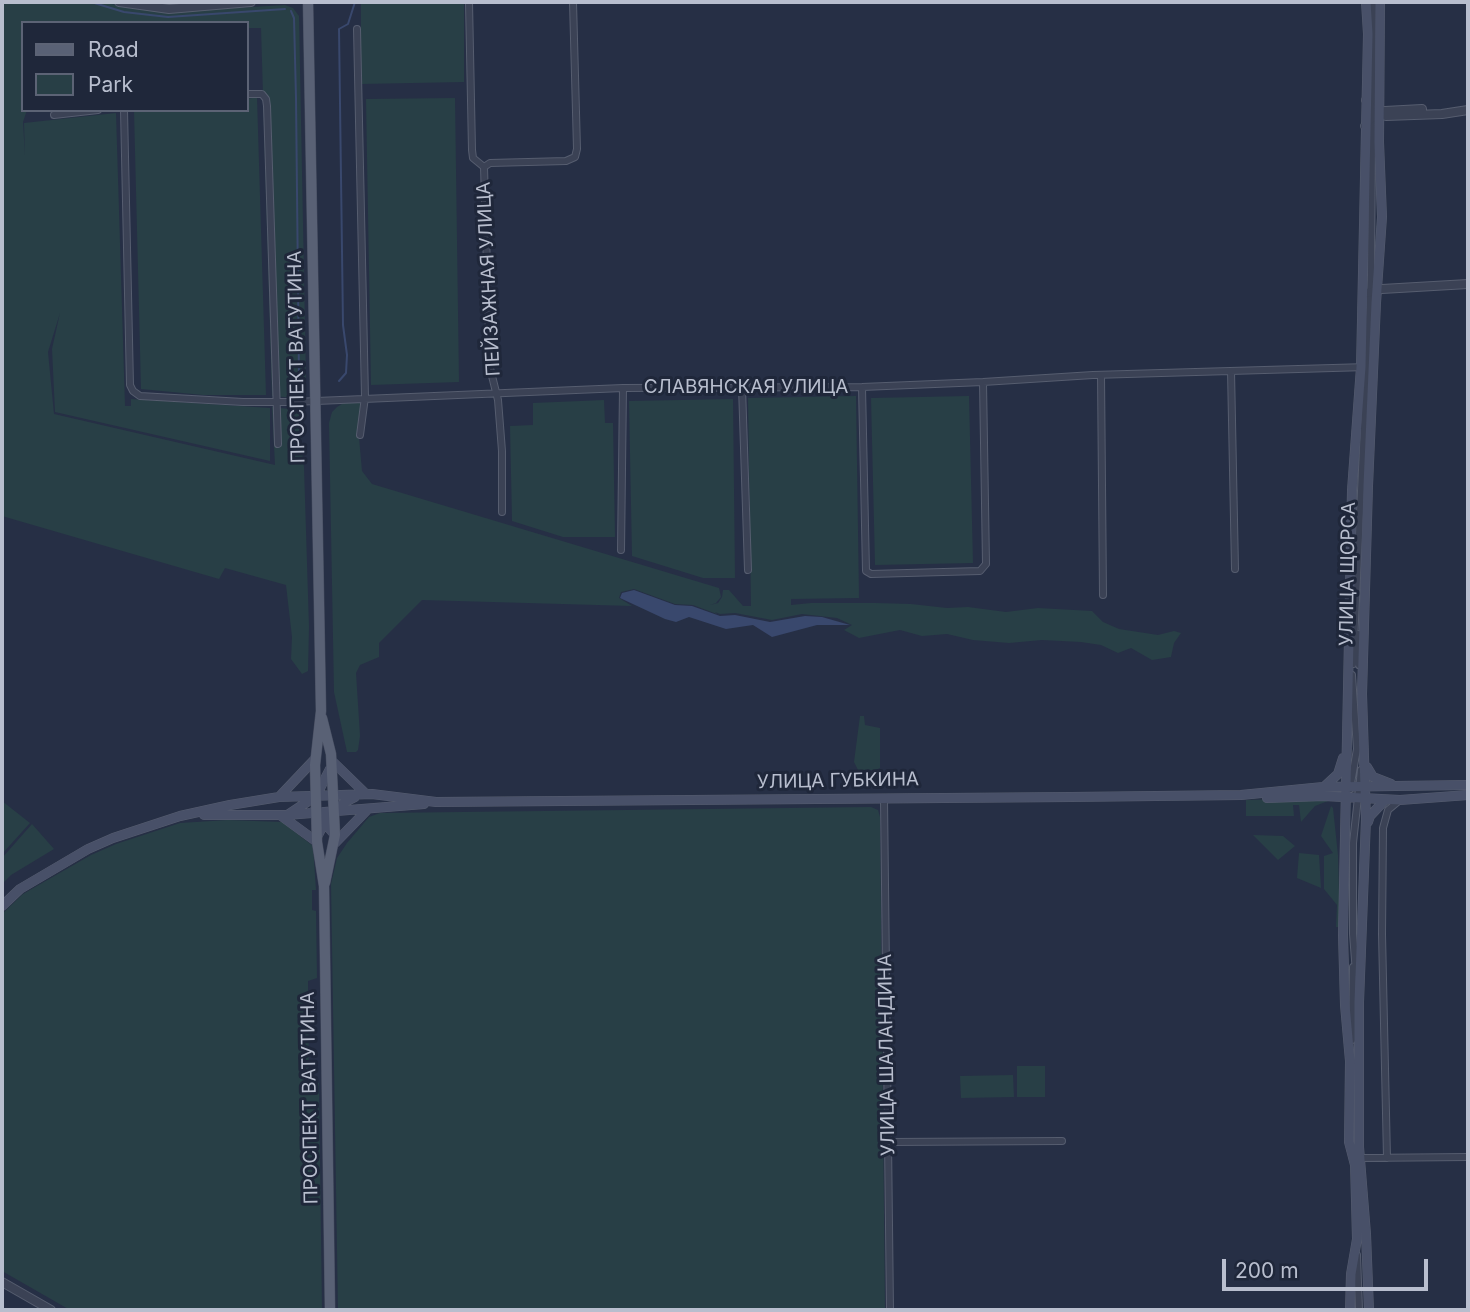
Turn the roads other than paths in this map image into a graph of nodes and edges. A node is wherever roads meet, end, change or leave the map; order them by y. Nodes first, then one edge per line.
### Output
1 (119, 2) edge
2 (251, 2) edge
3 (308, 2) edge
4 (469, 2) edge
5 (573, 2) edge
6 (1366, 2) edge
7 (1373, 2) edge
8 (1380, 2) edge
9 (357, 29) dead end
10 (248, 94) edge
11 (1366, 100) junction
12 (1468, 110) edge
13 (80, 112) edge
14 (124, 112) edge
15 (54, 115) dead end
16 (1380, 115) junction
17 (1366, 126) junction
18 (484, 167) junction
19 (1468, 284) edge
20 (1370, 290) junction
21 (1373, 354) junction
22 (1364, 367) junction
23 (1231, 371) junction
24 (1101, 375) junction
25 (1372, 376) junction
26 (983, 382) junction
27 (742, 387) junction
28 (862, 387) junction
29 (623, 388) junction
30 (497, 393) junction
31 (365, 397) junction
32 (316, 400) junction
33 (277, 402) junction
34 (360, 435) dead end
35 (278, 444) dead end
36 (502, 512) dead end
37 (621, 550) dead end
38 (1235, 569) dead end
39 (748, 570) dead end
40 (1103, 595) dead end
41 (322, 734) junction
42 (1347, 744) junction
43 (315, 762) junction
44 (331, 763) junction
45 (1365, 764) junction
46 (323, 785) junction
47 (1393, 785) junction
48 (1468, 785) edge
49 (1323, 787) junction
50 (1355, 793) junction
51 (363, 794) junction
52 (1241, 794) junction
53 (1468, 795) edge
54 (316, 796) junction
55 (333, 796) junction
56 (282, 797) junction
57 (884, 799) junction
58 (1385, 800) junction
59 (1400, 800) junction
60 (345, 802) junction
61 (436, 802) junction
62 (306, 803) junction
63 (363, 810) junction
64 (334, 812) junction
65 (316, 813) junction
66 (284, 815) junction
67 (180, 816) junction
68 (325, 822) junction
69 (1366, 830) junction
70 (335, 839) junction
71 (317, 840) junction
72 (1345, 843) junction
73 (324, 886) junction
74 (2, 905) edge
75 (1353, 934) junction
76 (1359, 1002) junction
77 (1350, 1061) junction
78 (1062, 1141) dead end
79 (888, 1142) junction
80 (1466, 1157) edge
81 (1371, 1158) joint
82 (1387, 1158) junction
83 (1358, 1163) junction
84 (2, 1282) edge
85 (51, 1310) edge
86 (330, 1310) edge
87 (890, 1310) edge
88 (1356, 1310) edge
89 (1369, 1310) edge

1 - 2 street
3 - 32 main road, ПРОСПЕКТ ВАТУТИНА
4 - 18 street, ПЕЙЗАЖНАЯ УЛИЦА
5 - 18 street
6 - 11 main road, УЛИЦА ЩОРСА
7 - 16 street, УЛИЦА ЩОРСА
8 - 16 main road, УЛИЦА ЩОРСА
9 - 31 street
10 - 33 street
11 - 16 street
11 - 17 main road, УЛИЦА ЩОРСА
12 - 16 street
13 - 15 street
14 - 33 street, СЛАВЯНСКАЯ УЛИЦА
16 - 17 street
16 - 20 main road, УЛИЦА ЩОРСА
17 - 20 main road, УЛИЦА ЩОРСА
18 - 30 street, ПЕЙЗАЖНАЯ УЛИЦА
19 - 20 street
20 - 21 main road, УЛИЦА ЩОРСА
20 - 22 main road, УЛИЦА ЩОРСА
21 - 22 street
21 - 25 main road, УЛИЦА ЩОРСА
22 - 23 street, СЛАВЯНСКАЯ УЛИЦА
22 - 25 street
22 - 42 main road, УЛИЦА ЩОРСА
22 - 50 street, УЛИЦА ЩОРСА
23 - 24 street, СЛАВЯНСКАЯ УЛИЦА
23 - 38 street
24 - 26 street, СЛАВЯНСКАЯ УЛИЦА
24 - 40 street
25 - 45 main road, УЛИЦА ЩОРСА
26 - 28 street, СЛАВЯНСКАЯ УЛИЦА
26 - 28 street
27 - 28 street, СЛАВЯНСКАЯ УЛИЦА
27 - 29 street, СЛАВЯНСКАЯ УЛИЦА
27 - 39 street
29 - 30 street, СЛАВЯНСКАЯ УЛИЦА
29 - 37 street
30 - 31 street, СЛАВЯНСКАЯ УЛИЦА
30 - 36 street, ПЕЙЗАЖНАЯ УЛИЦА
31 - 32 street, СЛАВЯНСКАЯ УЛИЦА
31 - 34 street
32 - 33 street, СЛАВЯНСКАЯ УЛИЦА
32 - 41 main road, ПРОСПЕКТ ВАТУТИНА
33 - 35 street
41 - 43 main road, ПРОСПЕКТ ВАТУТИНА
41 - 44 main road, ПРОСПЕКТ ВАТУТИНА
42 - 49 main road
42 - 50 main road, УЛИЦА ЩОРСА
43 - 44 main road
43 - 46 main road
43 - 54 main road, ПРОСПЕКТ ВАТУТИНА
43 - 56 main road
44 - 46 main road
44 - 51 main road
44 - 55 main road, ПРОСПЕКТ ВАТУТИНА
45 - 47 main road
45 - 50 main road, УЛИЦА ЩОРСА
46 - 54 main road
46 - 55 main road
47 - 48 main road, УЛИЦА ГУБКИНА
47 - 50 main road, УЛИЦА ГУБКИНА
49 - 50 main road, УЛИЦА ГУБКИНА
49 - 52 main road, УЛИЦА ГУБКИНА
50 - 52 main road, УЛИЦА ГУБКИНА
50 - 58 main road, УЛИЦА ГУБКИНА
50 - 69 main road, УЛИЦА ЩОРСА
50 - 72 main road, УЛИЦА ЩОРСА
50 - 75 street, УЛИЦА ЩОРСА
51 - 55 main road, УЛИЦА ГУБКИНА
51 - 60 main road
51 - 61 main road, УЛИЦА ГУБКИНА
51 - 63 main road
52 - 57 main road, УЛИЦА ГУБКИНА
53 - 59 main road, УЛИЦА ГУБКИНА
54 - 55 main road, УЛИЦА ГУБКИНА
54 - 56 main road, УЛИЦА ГУБКИНА
54 - 62 main road
54 - 65 main road, ПРОСПЕКТ ВАТУТИНА
55 - 60 main road
55 - 64 main road, ПРОСПЕКТ ВАТУТИНА
56 - 62 main road
56 - 66 main road
56 - 67 main road, УЛИЦА ГУБКИНА
57 - 61 main road, УЛИЦА ГУБКИНА
57 - 79 street, УЛИЦА ШАЛАНДИНА
58 - 59 main road, УЛИЦА ГУБКИНА
58 - 69 main road
59 - 82 street
60 - 63 main road
60 - 64 main road
61 - 63 main road, УЛИЦА ГУБКИНА
62 - 65 main road
62 - 66 main road
63 - 64 main road, УЛИЦА ГУБКИНА
63 - 70 main road
64 - 65 main road, УЛИЦА ГУБКИНА
64 - 68 main road
64 - 70 main road, ПРОСПЕКТ ВАТУТИНА
65 - 66 main road, УЛИЦА ГУБКИНА
65 - 68 main road
65 - 71 main road, ПРОСПЕКТ ВАТУТИНА
66 - 67 main road, УЛИЦА ГУБКИНА
66 - 71 main road
67 - 74 main road, УЛИЦА ГУБКИНА
68 - 70 main road
68 - 71 main road
69 - 76 main road, УЛИЦА ЩОРСА
70 - 71 main road
70 - 73 main road, ПРОСПЕКТ ВАТУТИНА
71 - 73 main road, ПРОСПЕКТ ВАТУТИНА
72 - 75 street, УЛИЦА ЩОРСА
72 - 77 main road, УЛИЦА ЩОРСА
73 - 86 main road, ПРОСПЕКТ ВАТУТИНА
75 - 76 street
75 - 77 street, УЛИЦА ЩОРСА
76 - 83 main road, УЛИЦА ЩОРСА
77 - 83 main road, УЛИЦА ЩОРСА
78 - 79 street
79 - 87 street, УЛИЦА ШАЛАНДИНА
80 - 82 street
81 - 82 street
81 - 83 main road
83 - 88 main road, УЛИЦА ЩОРСА
83 - 89 main road
84 - 85 street

